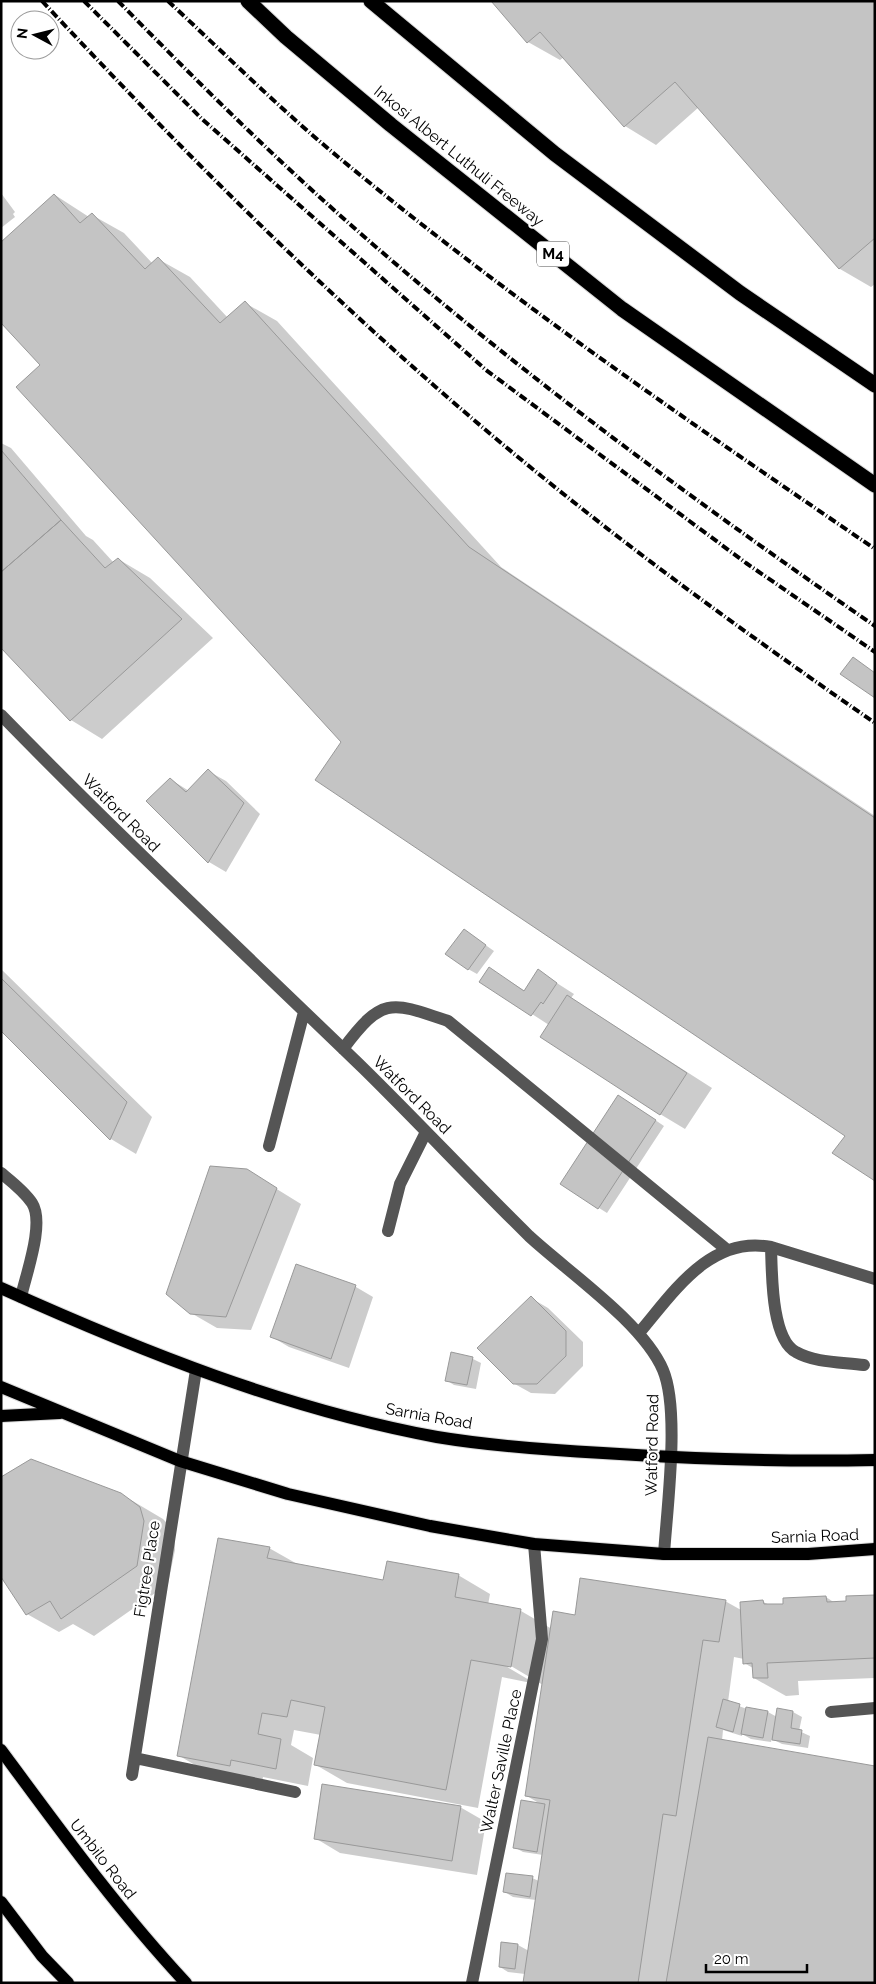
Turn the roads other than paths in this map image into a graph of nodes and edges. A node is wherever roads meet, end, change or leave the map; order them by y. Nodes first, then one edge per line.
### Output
1 (248, 1) edge
2 (371, 1) edge
3 (875, 385) edge
4 (875, 485) edge
5 (1, 715) edge
6 (304, 1012) junction
7 (343, 1049) junction
8 (426, 1132) junction
9 (269, 1146) dead end
10 (1, 1173) edge
11 (388, 1231) dead end
12 (771, 1247) junction
13 (726, 1250) junction
14 (875, 1280) edge
15 (1, 1288) edge
16 (21, 1297) junction
17 (639, 1333) junction
18 (864, 1365) dead end
19 (196, 1370) junction
20 (1, 1387) edge
21 (62, 1413) junction
22 (1, 1416) edge
23 (670, 1457) junction
24 (875, 1460) edge
25 (180, 1461) junction
26 (534, 1544) junction
27 (875, 1549) edge
28 (664, 1554) junction
29 (875, 1708) edge
30 (831, 1712) dead end
31 (1, 1750) edge
32 (135, 1758) junction
33 (132, 1774) dead end
34 (294, 1792) dead end
35 (1, 1902) edge
36 (68, 1983) edge
37 (186, 1983) edge
38 (472, 1983) edge

1 - 4 highway, Inkosi Albert Luthuli Freeway / M4
2 - 3 highway
5 - 6 street, Watford Road
6 - 7 street, Watford Road
6 - 9 street
7 - 8 street, Watford Road
7 - 13 street
8 - 11 street
8 - 17 street, Watford Road
10 - 16 street
12 - 13 street
12 - 14 street
12 - 18 street
13 - 17 street
15 - 16 main road, Sarnia Road
16 - 19 main road, Sarnia Road
17 - 23 street, Watford Road
19 - 23 main road, Sarnia Road
19 - 25 street, Figtree Place
20 - 21 main road, Sarnia Road
21 - 22 main road
21 - 25 main road, Sarnia Road
23 - 24 main road, Sarnia Road
23 - 28 street, Watford Road
25 - 26 main road, Sarnia Road
25 - 32 street, Figtree Place
26 - 28 main road, Sarnia Road
26 - 38 street, Walter Saville Place
27 - 28 main road, Sarnia Road
29 - 30 street
31 - 37 main road, Umbilo Road
32 - 33 street, Figtree Place
32 - 34 street
35 - 36 main road

